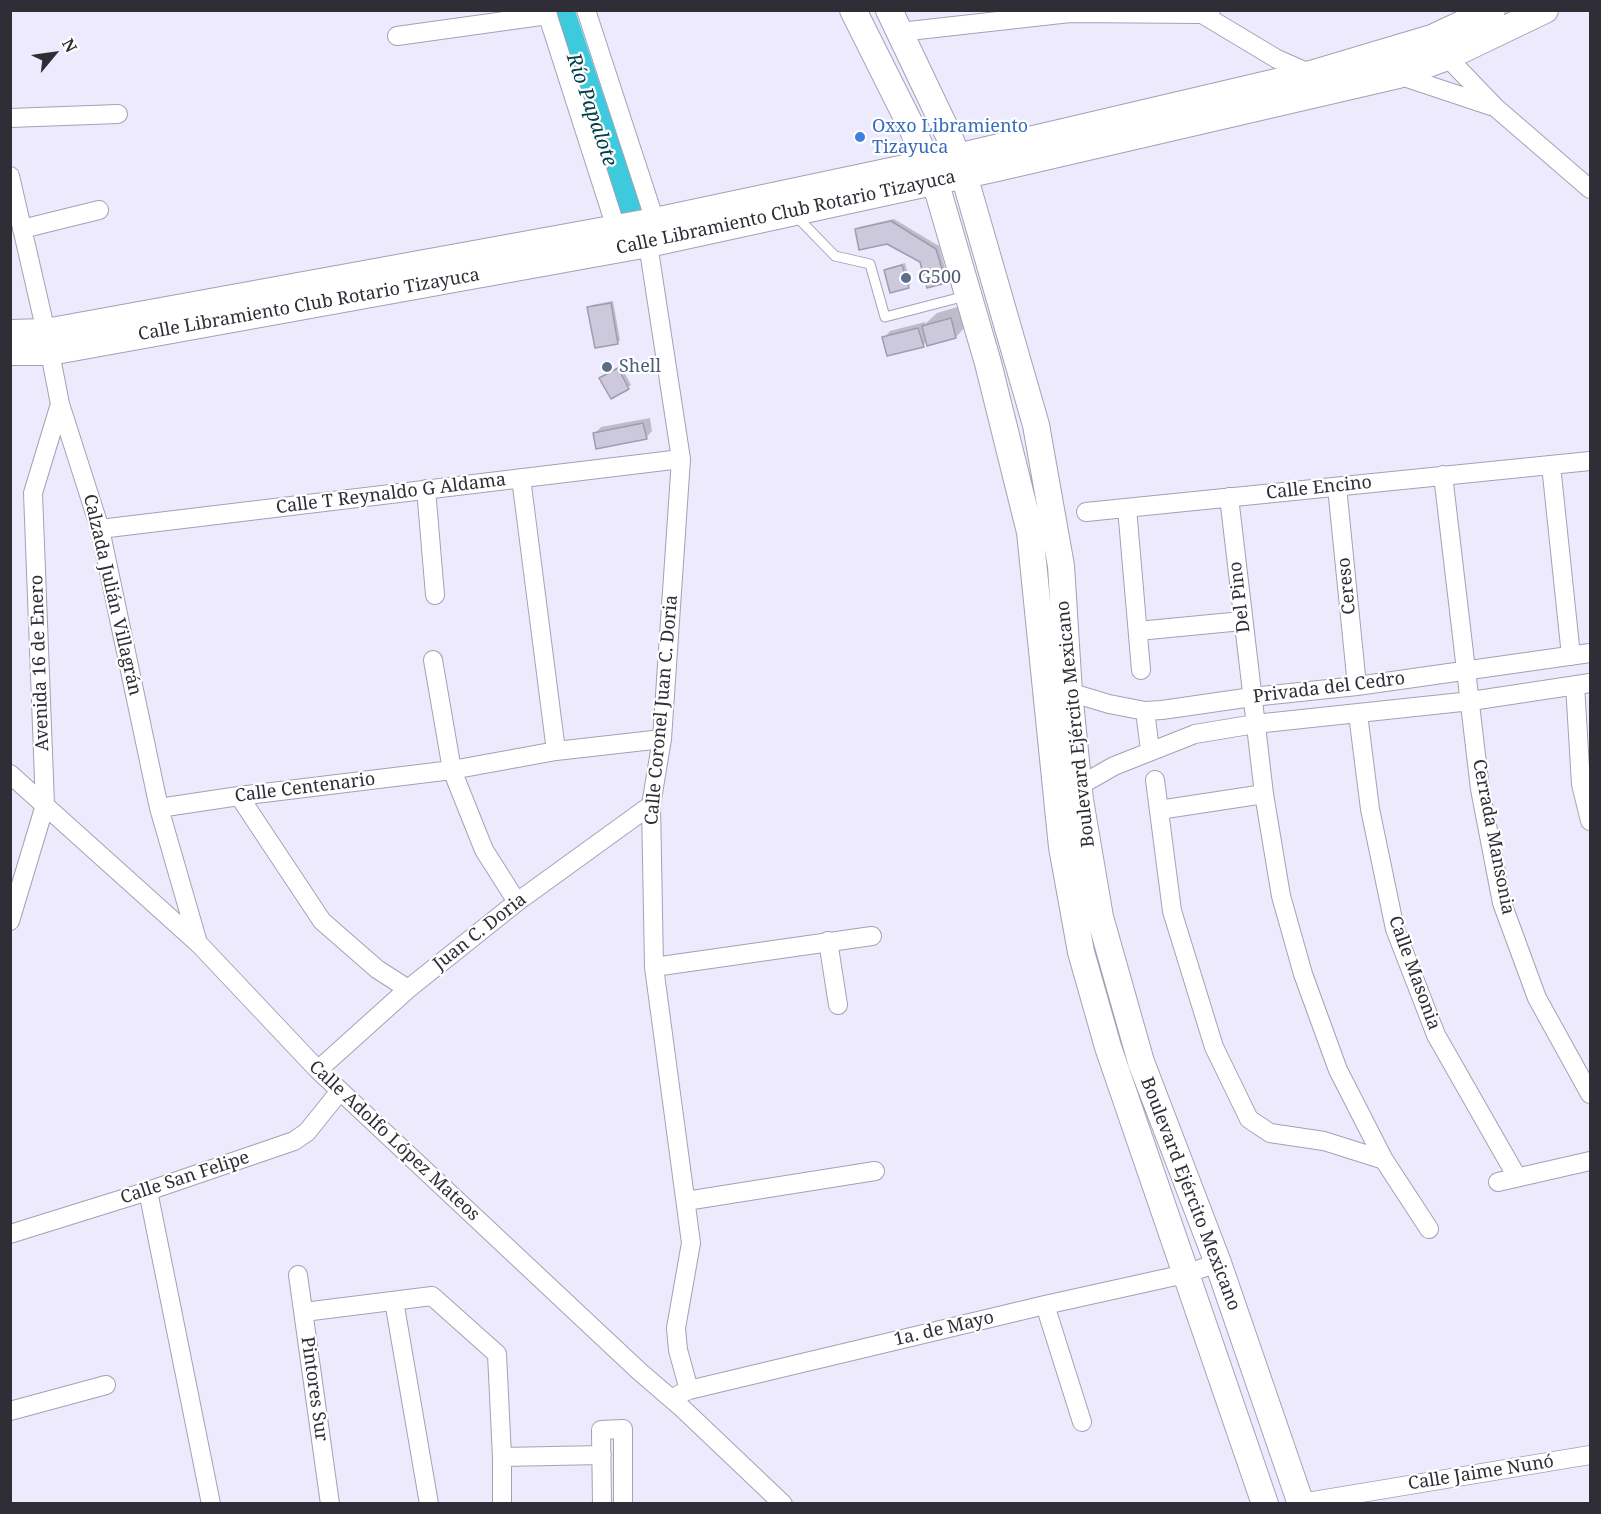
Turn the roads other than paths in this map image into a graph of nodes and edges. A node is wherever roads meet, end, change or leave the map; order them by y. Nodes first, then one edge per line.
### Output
1 (586, 10) edge
2 (853, 10) edge
3 (1492, 10) edge
4 (1545, 10) edge
5 (1070, 12) edge
6 (1200, 12) edge
7 (547, 13) edge
8 (895, 21) edge
9 (397, 36) dead end
10 (1447, 57) junction
11 (1311, 74) junction
12 (1398, 75) junction
13 (1495, 108) junction
14 (118, 114) dead end
15 (10, 118) edge
16 (960, 166) junction
17 (931, 172) junction
18 (10, 176) edge
19 (1588, 185) edge
20 (13, 196) edge
21 (99, 210) dead end
22 (792, 213) junction
23 (22, 228) junction
24 (616, 228) junction
25 (652, 232) junction
26 (970, 302) junction
27 (10, 333) edge
28 (48, 342) junction
29 (10, 352) edge
30 (60, 404) junction
31 (681, 459) junction
32 (1590, 461) edge
33 (1551, 465) junction
34 (1443, 475) junction
35 (521, 478) junction
36 (1338, 487) junction
37 (426, 489) junction
38 (1229, 497) junction
39 (1127, 508) junction
40 (1086, 512) dead end
41 (100, 529) junction
42 (435, 595) dead end
43 (1242, 621) junction
44 (1138, 631) junction
45 (1590, 653) edge
46 (1570, 656) junction
47 (433, 660) dead end
48 (1141, 670) dead end
49 (1466, 670) junction
50 (1583, 684) edge
51 (1357, 686) junction
52 (1069, 693) junction
53 (1252, 697) junction
54 (1471, 701) junction
55 (1192, 705) junction
56 (1145, 711) junction
57 (1358, 714) junction
58 (1255, 724) junction
59 (1195, 734) junction
60 (662, 739) junction
61 (1150, 750) junction
62 (556, 751) junction
63 (452, 770) junction
64 (10, 774) edge
65 (1155, 780) dead end
66 (1079, 786) junction
67 (1264, 794) junction
68 (239, 796) junction
69 (45, 805) junction
70 (651, 805) junction
71 (159, 808) junction
72 (1159, 810) junction
73 (1590, 821) edge
74 (517, 902) junction
75 (10, 921) edge
76 (872, 936) dead end
77 (828, 941) junction
78 (199, 944) junction
79 (654, 967) junction
80 (408, 989) junction
81 (838, 1005) dead end
82 (318, 1070) junction
83 (340, 1091) junction
84 (1590, 1094) edge
85 (1384, 1160) junction
86 (1590, 1161) edge
87 (875, 1171) dead end
88 (1517, 1177) junction
89 (1498, 1182) dead end
90 (148, 1191) junction
91 (686, 1201) junction
92 (1429, 1229) dead end
93 (10, 1234) edge
94 (1218, 1263) junction
95 (1185, 1274) junction
96 (298, 1275) dead end
97 (394, 1301) junction
98 (1046, 1305) junction
99 (304, 1312) junction
100 (106, 1385) dead end
101 (689, 1390) junction
102 (670, 1398) junction
103 (10, 1411) edge
104 (1082, 1422) dead end
105 (602, 1455) junction
106 (1590, 1455) edge
107 (502, 1457) junction
108 (211, 1503) edge
109 (330, 1503) edge
110 (429, 1503) edge
111 (502, 1503) edge
112 (602, 1503) edge
113 (623, 1503) edge
114 (783, 1503) edge
115 (1265, 1503) edge
116 (1301, 1503) edge

1 - 25 street, Calle Coronel Juan C. Doria
2 - 17 main road, Boulevard Ejército Mexicano
3 - 11 main road, Calle Libramiento Club Rotario Tizayuca
4 - 10 main road, Calle Libramiento Club Rotario Tizayuca
5 - 6 street
5 - 8 street
6 - 11 street
7 - 9 street
7 - 24 street
8 - 16 main road, Boulevard Ejército Mexicano
10 - 12 main road, Calle Libramiento Club Rotario Tizayuca
10 - 13 street
11 - 16 main road, Calle Libramiento Club Rotario Tizayuca
12 - 13 street
12 - 16 main road, Calle Libramiento Club Rotario Tizayuca
13 - 19 street
14 - 15 street
16 - 17 main road, Calle Libramiento Club Rotario Tizayuca
16 - 52 main road, Boulevard Ejército Mexicano
17 - 22 main road, Calle Libramiento Club Rotario Tizayuca
17 - 25 main road, Calle Libramiento Club Rotario Tizayuca
17 - 26 main road, Boulevard Ejército Mexicano
18 - 20 street, Calzada Julián Villagrán
20 - 23 street, Calzada Julián Villagrán
21 - 23 street
22 - 25 main road, Calle Libramiento Club Rotario Tizayuca
22 - 26 lane
23 - 28 street, Calzada Julián Villagrán
24 - 25 main road, Calle Libramiento Club Rotario Tizayuca
24 - 28 main road, Calle Libramiento Club Rotario Tizayuca
25 - 28 main road, Calle Libramiento Club Rotario Tizayuca
25 - 31 street, Calle Coronel Juan C. Doria
26 - 95 main road, Boulevard Ejército Mexicano
27 - 28 main road, Calle Libramiento Club Rotario Tizayuca
28 - 29 main road, Calle Libramiento Club Rotario Tizayuca
28 - 30 street, Calzada Julián Villagrán
30 - 41 street, Calzada Julián Villagrán
30 - 69 street, Avenida 16 de Enero
31 - 35 street, Calle T Reynaldo G Aldama
31 - 60 street, Calle Coronel Juan C. Doria
32 - 33 street, Calle Encino
33 - 34 street, Calle Encino
33 - 46 street
34 - 36 street, Calle Encino
34 - 49 street
35 - 37 street, Calle T Reynaldo G Aldama
35 - 62 street
36 - 38 street, Calle Encino
36 - 51 street, Cereso
37 - 41 street, Calle T Reynaldo G Aldama
37 - 42 street
38 - 39 street, Calle Encino
38 - 43 street, Del Pino
39 - 40 street, Calle Encino
39 - 44 street
41 - 71 street, Calzada Julián Villagrán
43 - 44 street
43 - 53 street, Del Pino
44 - 48 street
45 - 46 street, Privada del Cedro
46 - 49 street, Privada del Cedro
47 - 63 street
49 - 51 street, Privada del Cedro
49 - 54 street, Cerrada Mansonia
50 - 54 street, Privada del Cedro
50 - 73 street
51 - 53 street, Privada del Cedro
52 - 56 street, Privada del Cedro
52 - 66 main road, Boulevard Ejército Mexicano
53 - 55 street, Privada del Cedro
53 - 58 street, Del Pino
54 - 57 street, Privada del Cedro
54 - 84 street, Cerrada Mansonia
55 - 56 street, Privada del Cedro
55 - 59 street
56 - 61 street
57 - 58 street, Privada del Cedro
57 - 88 street, Calle Masonia
58 - 59 street, Privada del Cedro
58 - 67 street, Privada del Cedro
59 - 61 street, Privada del Cedro
60 - 62 street, Calle Centenario
60 - 70 street, Calle Coronel Juan C. Doria
61 - 66 street, Privada del Cedro
62 - 63 street, Calle Centenario
63 - 68 street, Calle Centenario
63 - 74 street
64 - 69 street, Calle Adolfo López Mateos
65 - 72 street
66 - 94 main road, Boulevard Ejército Mexicano
67 - 72 street
67 - 85 street, Privada del Cedro
68 - 71 street, Calle Centenario
68 - 80 street
69 - 75 street, Avenida 16 de Enero
69 - 78 street, Calle Adolfo López Mateos
70 - 74 street, Juan C. Doria
70 - 79 street, Calle Coronel Juan C. Doria
71 - 78 street, Calzada Julián Villagrán
72 - 85 street
74 - 80 street, Juan C. Doria
76 - 77 street
77 - 79 street
77 - 81 street
78 - 82 street, Calle Adolfo López Mateos
79 - 91 street, Calle Coronel Juan C. Doria
80 - 82 street, Juan C. Doria
82 - 83 street, Calle Adolfo López Mateos
83 - 90 street, Calle San Felipe
83 - 102 street, Calle Adolfo López Mateos
85 - 92 street, Privada del Cedro
86 - 88 street
87 - 91 street
88 - 89 street
90 - 93 street, Calle San Felipe
90 - 108 street
91 - 101 street, Calle Coronel Juan C. Doria
94 - 95 street, 1a. de Mayo
94 - 116 main road, Boulevard Ejército Mexicano
95 - 98 street, 1a. de Mayo
95 - 115 main road, Boulevard Ejército Mexicano
96 - 99 street, Pintores Sur
97 - 99 street
97 - 107 street
97 - 110 street
98 - 101 street, 1a. de Mayo
98 - 104 street
99 - 109 street, Pintores Sur
100 - 103 street
101 - 102 street, 1a. de Mayo
102 - 114 street, Calle Adolfo López Mateos
105 - 107 street
105 - 112 street
105 - 113 street
106 - 116 street, Calle Jaime Nunó
107 - 111 street

